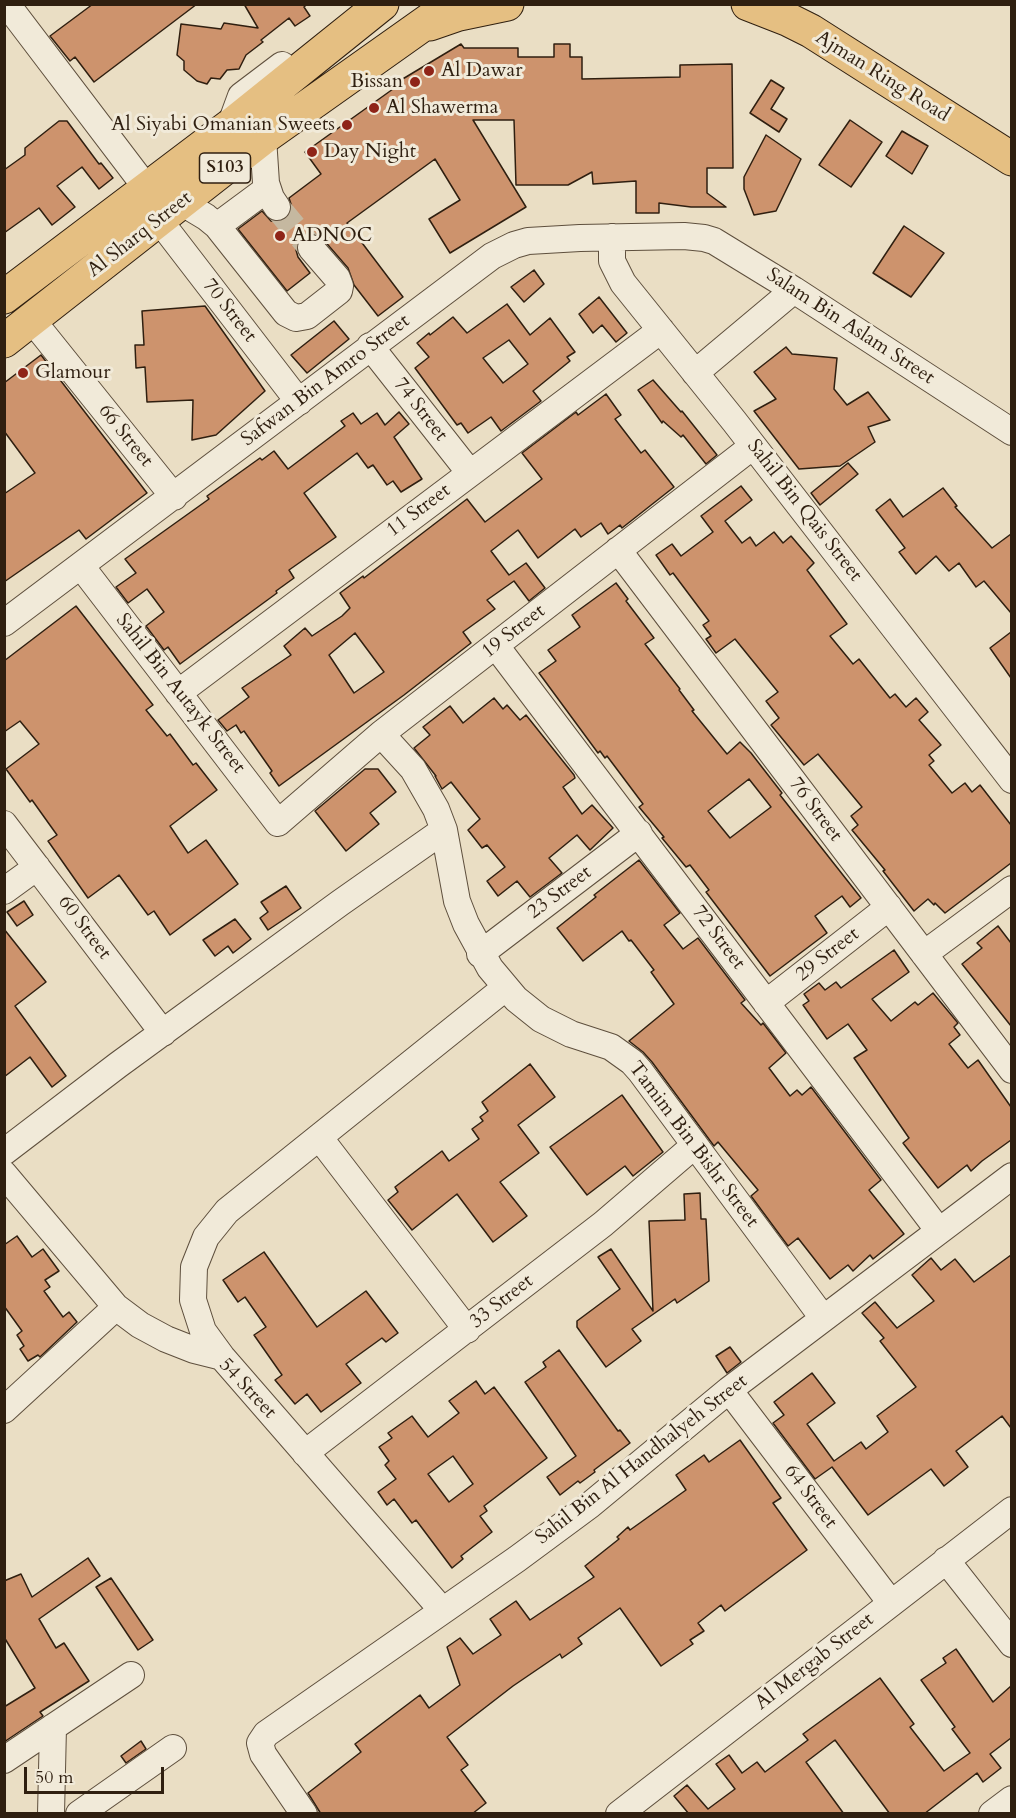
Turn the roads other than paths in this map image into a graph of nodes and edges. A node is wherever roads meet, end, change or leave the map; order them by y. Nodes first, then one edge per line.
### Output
1 (361, 4) edge
2 (382, 4) edge
3 (452, 4) edge
4 (507, 4) edge
5 (748, 4) edge
6 (8, 7) edge
7 (409, 33) junction
8 (230, 126) junction
9 (263, 138) junction
10 (1011, 159) edge
11 (162, 204) junction
12 (217, 226) junction
13 (684, 236) joint
14 (612, 237) junction
15 (310, 248) tunnel mouth
16 (794, 290) junction
17 (4, 297) edge
18 (32, 320) junction
19 (661, 330) junction
20 (4, 341) edge
21 (370, 346) junction
22 (695, 372) junction
23 (299, 402) junction
24 (1011, 432) edge
25 (753, 446) junction
26 (470, 473) junction
27 (174, 497) junction
28 (618, 550) junction
29 (81, 566) junction
30 (4, 623) edge
31 (496, 646) junction
32 (178, 693) junction
33 (381, 734) junction
34 (1011, 780) edge
35 (278, 823) joint
36 (4, 824) edge
37 (444, 830) junction
38 (639, 833) junction
39 (37, 867) junction
40 (1011, 889) edge
41 (4, 891) edge
42 (889, 908) junction
43 (480, 954) junction
44 (924, 954) junction
45 (506, 988) junction
46 (766, 1003) junction
47 (163, 1033) junction
48 (1011, 1070) edge
49 (319, 1137) junction
50 (695, 1145) junction
51 (4, 1152) edge
52 (4, 1174) edge
53 (1011, 1176) edge
54 (939, 1231) junction
55 (116, 1307) junction
56 (824, 1318) junction
57 (467, 1330) junction
58 (222, 1357) junction
59 (729, 1390) junction
60 (4, 1410) edge
61 (305, 1453) junction
62 (1011, 1510) edge
63 (946, 1560) junction
64 (891, 1603) junction
65 (442, 1610) junction
66 (1011, 1644) edge
67 (130, 1675) dead end
68 (53, 1726) junction
69 (174, 1748) dead end
70 (4, 1760) edge
71 (51, 1814) edge
72 (80, 1814) edge
73 (304, 1814) edge
74 (619, 1814) edge

1 - 8 street
2 - 8 main road, Al Sharq Street / S103
3 - 7 main road, Al Sharq Street / S103
4 - 7 main road
5 - 10 main road, Ajman Ring Road
6 - 11 street, 70 Street
7 - 9 main road, Al Sharq Street / S103
8 - 11 main road, Al Sharq Street / S103
9 - 11 main road, Al Sharq Street / S103
9 - 12 street
11 - 12 street
11 - 17 main road, Al Sharq Street / S103
11 - 18 main road, Al Sharq Street / S103
11 - 23 street, 70 Street
12 - 15 street
13 - 14 street, Safwan Bin Amro Street
13 - 16 street, Salam Bin Aslam Street
14 - 19 street, Sahil Bin Qais Street
14 - 21 street, Safwan Bin Amro Street
16 - 22 street
16 - 24 street, Salam Bin Aslam Street
18 - 20 main road, Al Sharq Street / S103
18 - 27 street, 66 Street
19 - 22 street, Sahil Bin Qais Street
19 - 26 street, 11 Street
21 - 23 street, Safwan Bin Amro Street
21 - 26 street, 74 Street
22 - 25 street, Sahil Bin Qais Street
23 - 27 street, Safwan Bin Amro Street
25 - 28 street, 19 Street
25 - 34 street, Sahil Bin Qais Street
26 - 32 street, 11 Street
27 - 29 street, Safwan Bin Amro Street
28 - 31 street, 19 Street
28 - 42 street, 76 Street
29 - 30 street, Safwan Bin Amro Street
29 - 32 street, Sahil Bin Autayk Street
31 - 33 street, 19 Street
31 - 38 street, 72 Street
32 - 35 street, Sahil Bin Autayk Street
33 - 35 street, 19 Street
33 - 37 street, Tamim Bin Bishr Street
36 - 39 street, 60 Street
37 - 43 street, Tamim Bin Bishr Street
37 - 47 street
38 - 43 street, 23 Street
38 - 46 street, 72 Street
39 - 41 street
39 - 47 street, 60 Street
40 - 44 street
42 - 44 street, 76 Street
42 - 46 street, 29 Street
43 - 45 street, Tamim Bin Bishr Street
44 - 48 street, 76 Street
45 - 49 street
45 - 50 street, Tamim Bin Bishr Street
46 - 54 street, 72 Street
47 - 51 street
49 - 57 street
49 - 58 street
50 - 56 street, Tamim Bin Bishr Street
50 - 57 street, 33 Street
52 - 55 street, 54 Street
53 - 54 street, Sahil Bin Al Handhalyeh Street
54 - 56 street, Sahil Bin Al Handhalyeh Street
55 - 58 street, 54 Street
55 - 60 street
56 - 59 street, Sahil Bin Al Handhalyeh Street
57 - 61 street, 33 Street
58 - 61 street, 54 Street
59 - 64 street, 64 Street
59 - 65 street, Sahil Bin Al Handhalyeh Street
61 - 65 street, 54 Street
62 - 63 street, Al Mergab Street
63 - 64 street, Al Mergab Street
63 - 66 street
64 - 74 street, Al Mergab Street
65 - 73 street, Sahil Bin Al Handhalyeh Street
67 - 68 street
68 - 70 street
68 - 71 street
69 - 72 street

